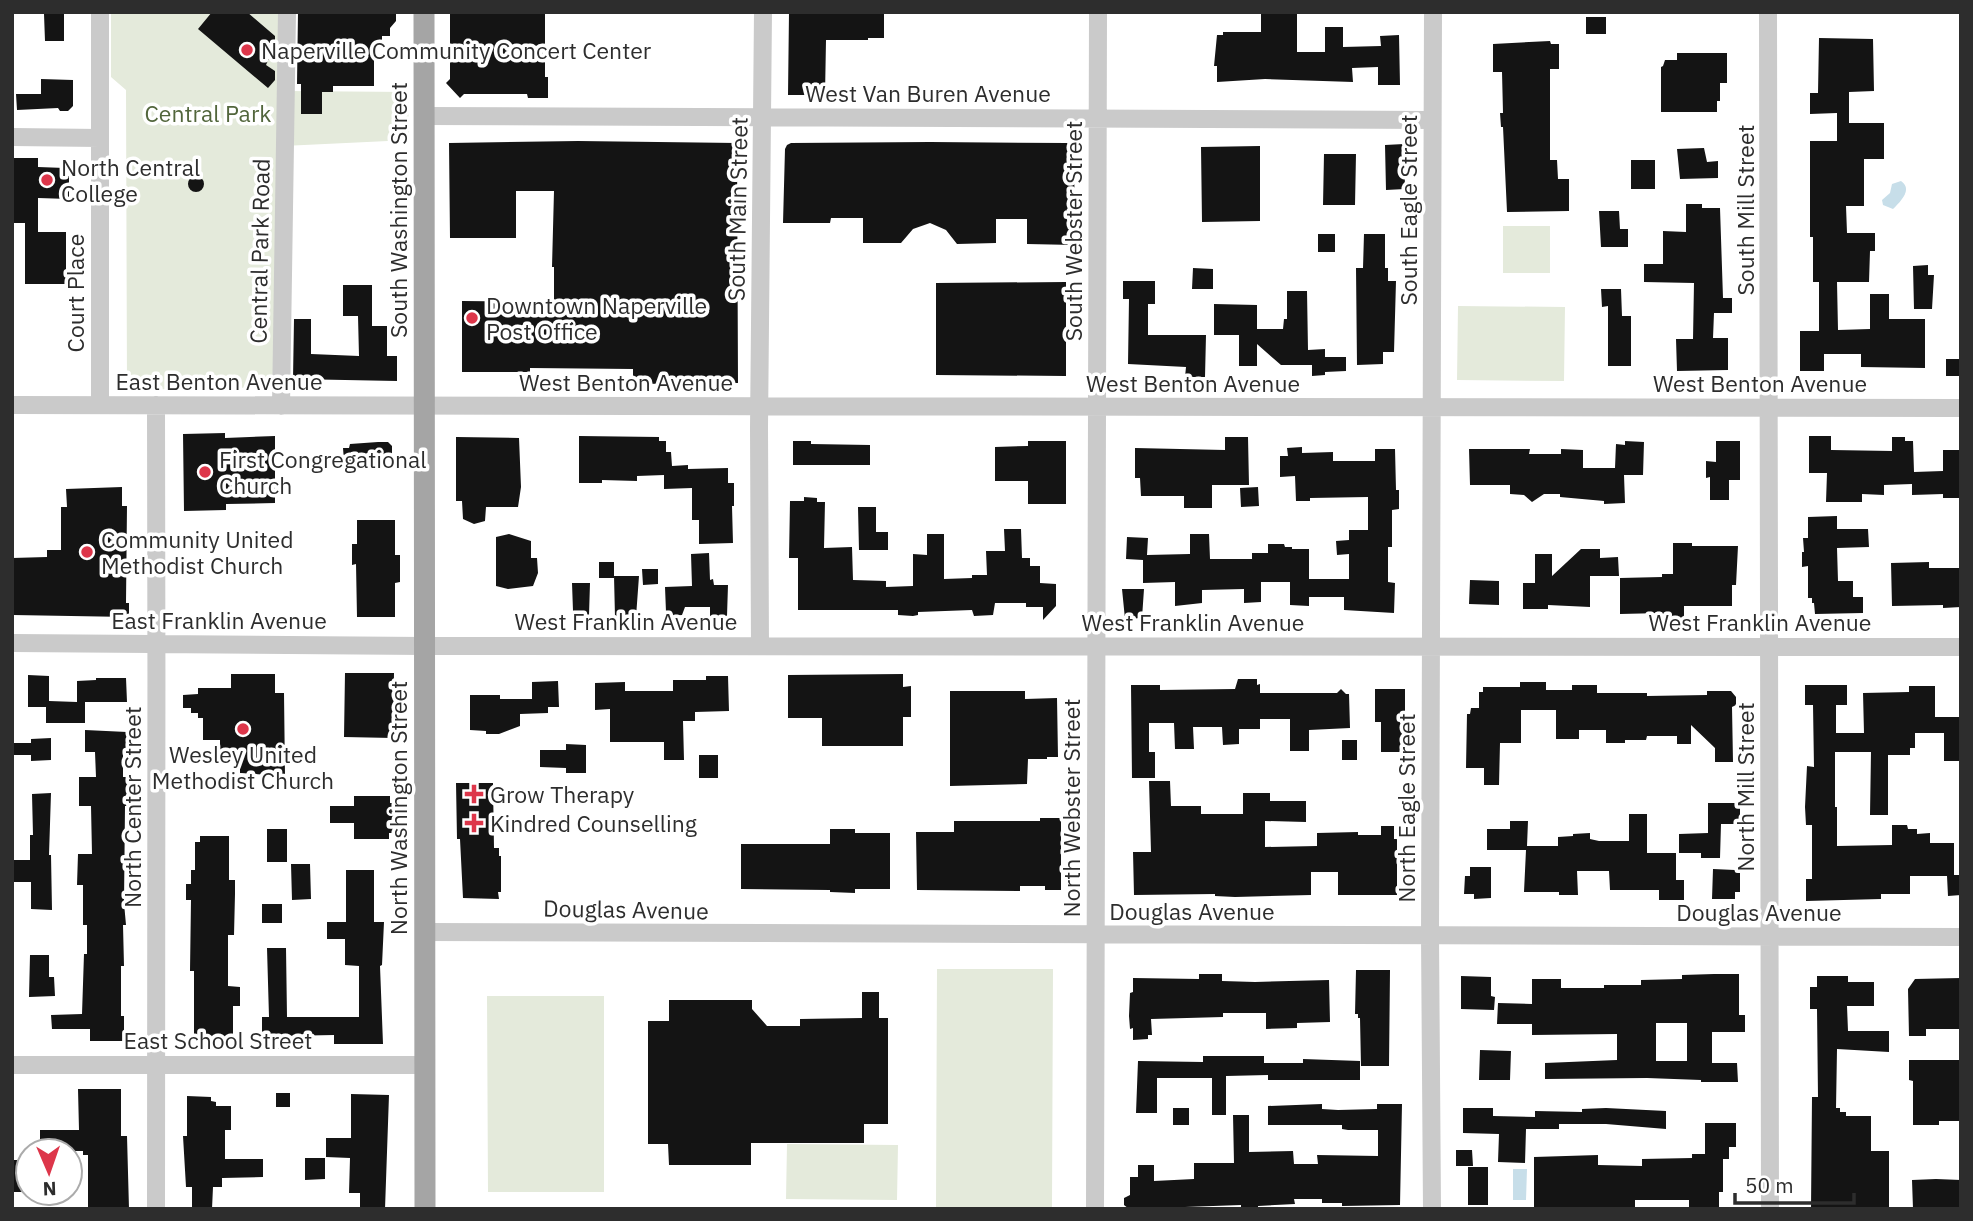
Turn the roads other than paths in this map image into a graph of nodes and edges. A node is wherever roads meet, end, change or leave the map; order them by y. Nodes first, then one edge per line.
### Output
1 (100, 12) edge
2 (287, 12) edge
3 (424, 12) edge
4 (763, 12) edge
5 (1098, 12) edge
6 (1433, 12) edge
7 (1768, 12) edge
8 (423, 116) junction
9 (762, 117) junction
10 (1098, 118) junction
11 (1432, 120) junction
12 (12, 137) edge
13 (100, 138) junction
14 (12, 405) edge
15 (100, 405) junction
16 (156, 405) junction
17 (281, 406) junction
18 (426, 407) junction
19 (760, 407) junction
20 (1097, 407) junction
21 (1433, 407) junction
22 (1770, 407) junction
23 (1961, 408) edge
24 (12, 643) edge
25 (157, 644) junction
26 (425, 646) junction
27 (760, 646) junction
28 (1097, 646) junction
29 (1431, 646) junction
30 (1770, 646) junction
31 (1961, 647) edge
32 (424, 932) junction
33 (1094, 935) junction
34 (1430, 936) junction
35 (1770, 937) junction
36 (1961, 937) edge
37 (12, 1065) edge
38 (156, 1065) junction
39 (424, 1065) junction
40 (156, 1209) edge
41 (425, 1209) edge
42 (1095, 1209) edge
43 (1432, 1209) edge
44 (1770, 1209) edge

1 - 13 street, Court Place
2 - 17 street, Central Park Road
3 - 8 main road, South Washington Street
4 - 9 street, South Main Street
5 - 10 street, South Webster Street
6 - 11 street, South Eagle Street
7 - 22 street, South Mill Street
8 - 9 street, West Van Buren Avenue
8 - 18 main road, South Washington Street
9 - 10 street, West Van Buren Avenue
9 - 19 street, South Main Street
10 - 11 street, West Van Buren Avenue
10 - 20 street, South Webster Street
11 - 21 street, South Eagle Street
12 - 13 street
13 - 15 street, Court Place
14 - 15 street, East Benton Avenue
15 - 16 street, East Benton Avenue
16 - 17 street, East Benton Avenue
16 - 25 street, North Center Street
17 - 18 street, East Benton Avenue
18 - 19 street, West Benton Avenue
18 - 26 main road, North Washington Street
19 - 20 street, West Benton Avenue
19 - 27 street, South Main Street
20 - 21 street, West Benton Avenue
20 - 28 street, North Webster Street
21 - 22 street, West Benton Avenue
21 - 29 street, North Eagle Street
22 - 23 street, West Benton Avenue
22 - 30 street, North Mill Street
24 - 25 street, East Franklin Avenue
25 - 26 street, East Franklin Avenue
25 - 38 street, North Center Street
26 - 27 street, West Franklin Avenue
26 - 32 main road, North Washington Street
27 - 28 street, West Franklin Avenue
28 - 29 street, West Franklin Avenue
28 - 33 street, North Webster Street
29 - 30 street, West Franklin Avenue
29 - 34 street, North Eagle Street
30 - 31 street, West Franklin Avenue
30 - 35 street, North Mill Street
32 - 33 street, Douglas Avenue
32 - 39 main road, North Washington Street
33 - 34 street, Douglas Avenue
33 - 42 street, North Webster Street
34 - 35 street, Douglas Avenue
34 - 43 street, North Eagle Street
35 - 36 street, Douglas Avenue
35 - 44 street, North Mill Street
37 - 38 street, East School Street
38 - 39 street, East School Street
38 - 40 street, North Center Street
39 - 41 main road, North Washington Street

